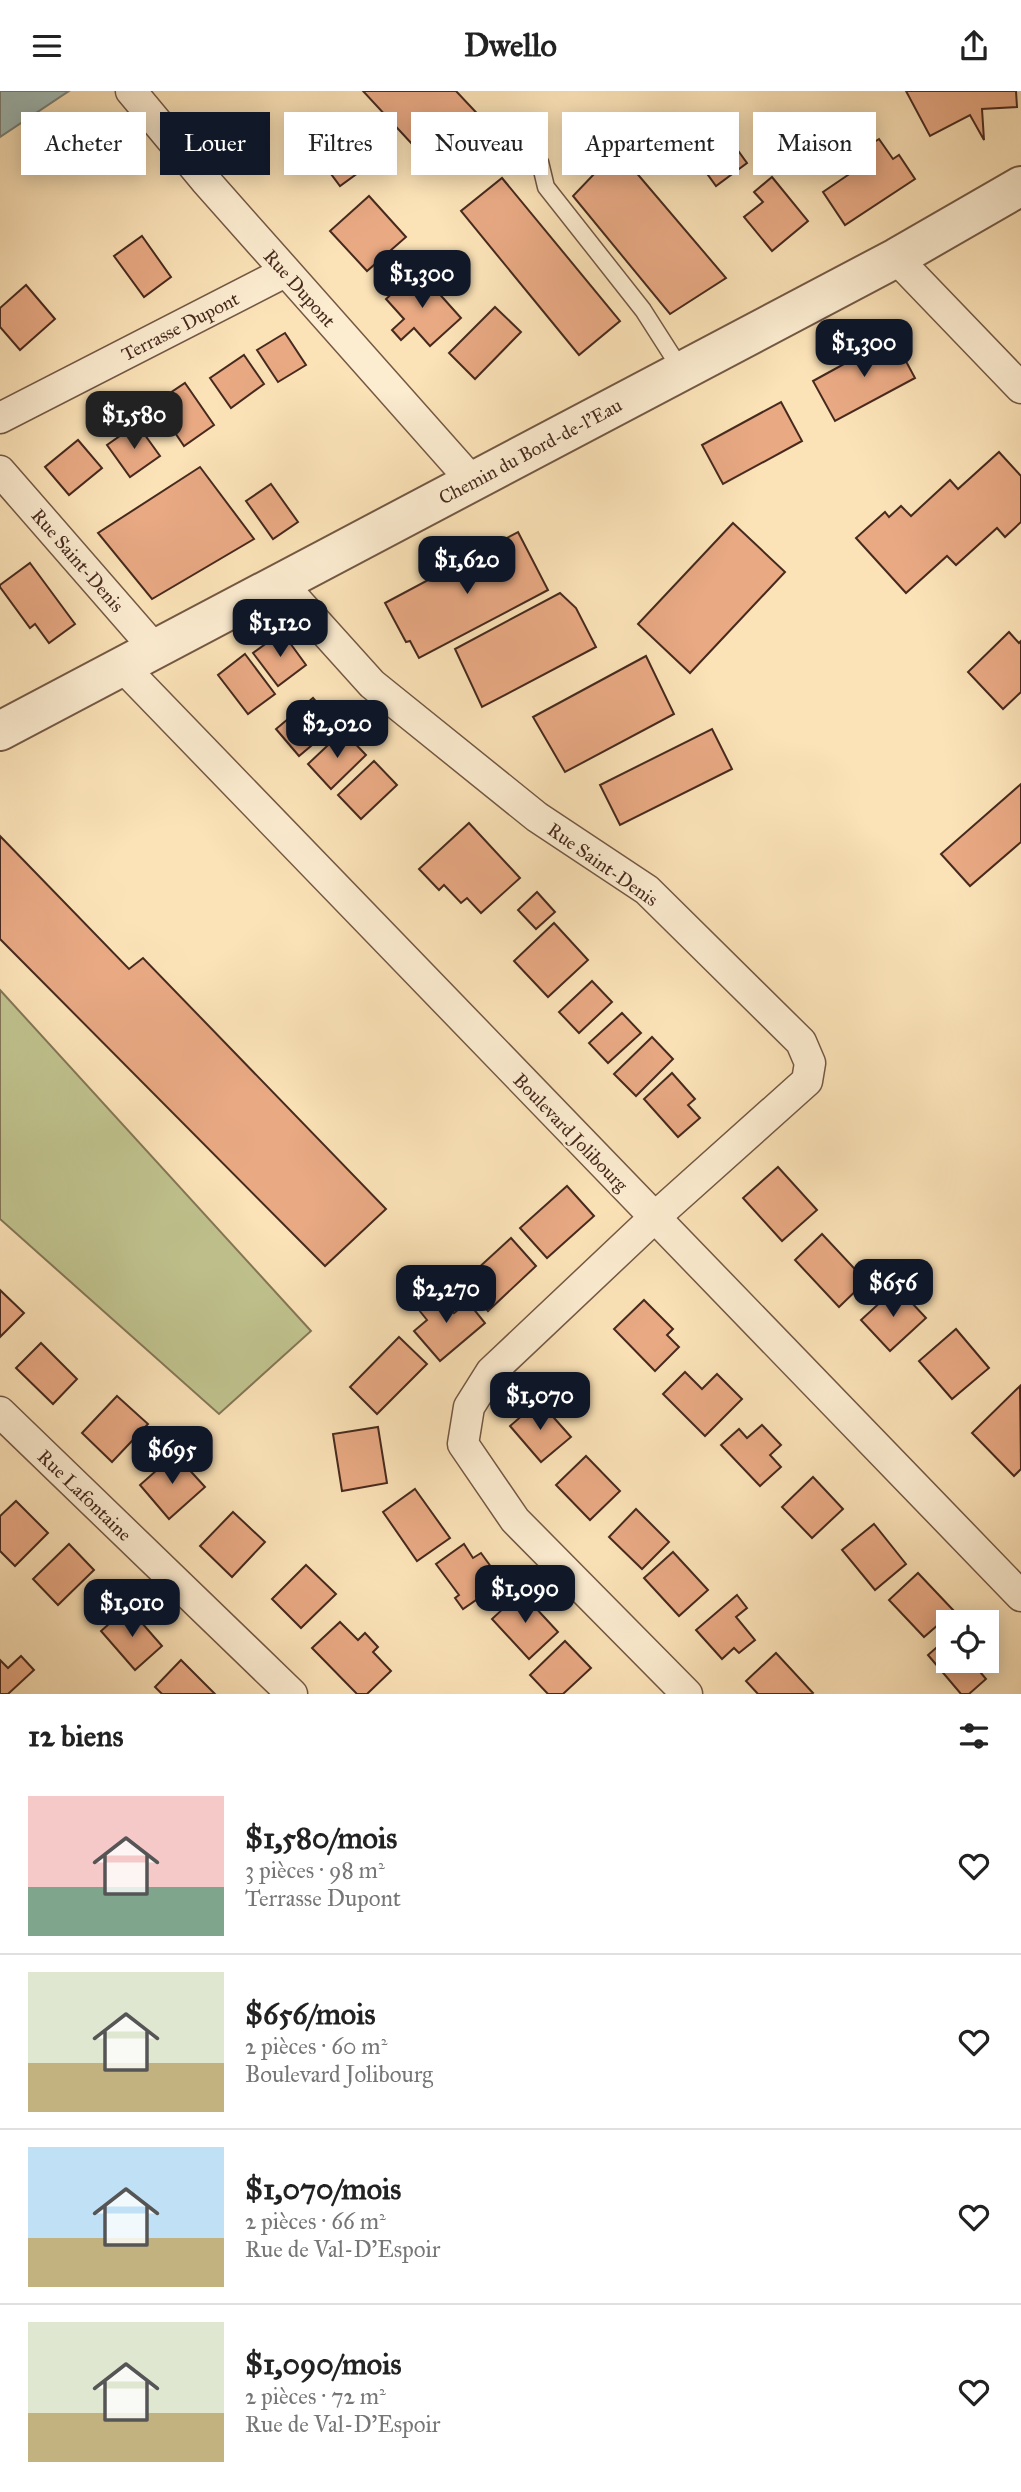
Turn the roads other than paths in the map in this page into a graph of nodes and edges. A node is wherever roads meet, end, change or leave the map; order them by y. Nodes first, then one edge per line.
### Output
1 (137, 97) edge
2 (543, 175) edge
3 (1021, 186) edge
4 (896, 258) junction
5 (285, 272) junction
6 (682, 371) junction
7 (1021, 388) edge
8 (0, 418) edge
9 (0, 471) edge
10 (472, 481) junction
11 (281, 583) junction
12 (155, 649) junction
13 (122, 666) junction
14 (0, 731) edge
15 (653, 1218) junction
16 (0, 1412) edge
17 (1021, 1595) edge
18 (292, 1694) edge
19 (687, 1694) edge

1 - 5 street, Rue Dupont
2 - 6 lane
3 - 4 street, Chemin du Bord-de-l'Eau
4 - 6 street, Chemin du Bord-de-l'Eau
4 - 7 street
5 - 8 street, Terrasse Dupont
5 - 10 street, Rue Dupont
6 - 10 street, Chemin du Bord-de-l'Eau
9 - 12 street, Rue Saint-Denis
10 - 11 street, Chemin du Bord-de-l'Eau
11 - 12 street, Chemin du Bord-de-l'Eau
11 - 15 street, Rue Saint-Denis
12 - 13 street, Chemin du Bord-de-l'Eau
13 - 14 street, Chemin du Bord-de-l'Eau
13 - 15 street, Boulevard Jolibourg
15 - 17 street, Boulevard Jolibourg
15 - 19 street, Rue Saint-Denis
16 - 18 street, Rue Lafontaine

